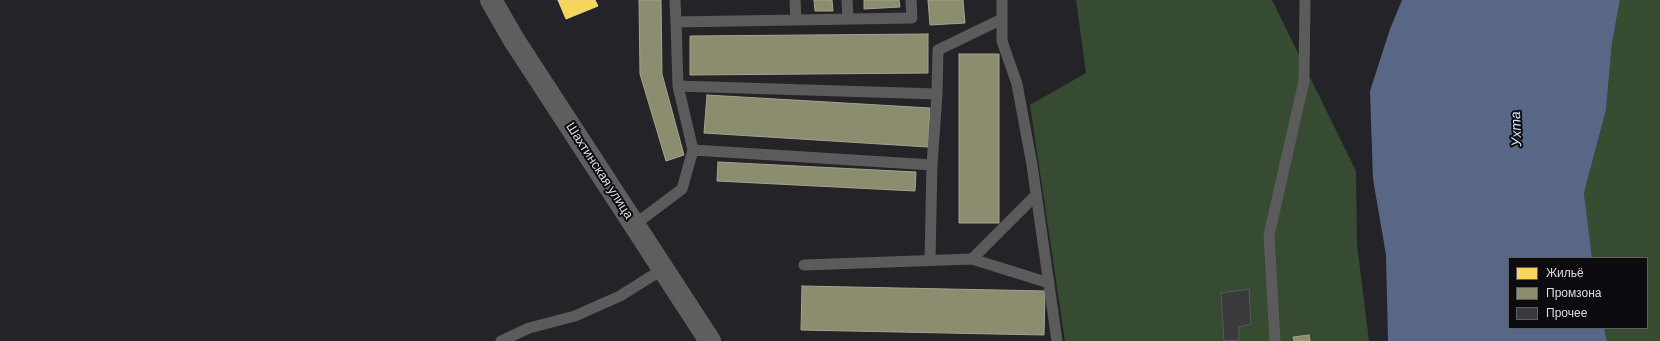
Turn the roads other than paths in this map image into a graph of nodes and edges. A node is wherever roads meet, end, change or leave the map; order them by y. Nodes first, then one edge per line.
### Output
1 (491, 0) edge
2 (675, 0) edge
3 (795, 0) edge
4 (847, 0) edge
5 (911, 0) edge
6 (1002, 0) edge
7 (1306, 0) edge
8 (848, 19) junction
9 (1002, 19) junction
10 (796, 20) junction
11 (676, 22) junction
12 (678, 86) junction
13 (936, 94) junction
14 (693, 150) junction
15 (932, 165) junction
16 (1036, 195) junction
17 (634, 224) junction
18 (972, 259) junction
19 (930, 260) junction
20 (804, 265) dead end
21 (663, 269) junction
22 (1049, 283) junction
23 (501, 341) edge
24 (710, 341) edge
25 (1057, 341) edge
26 (1275, 341) edge

1 - 17 street, Шахтинская улица
2 - 11 lane
3 - 10 lane
4 - 8 lane
5 - 8 lane
6 - 9 lane
7 - 26 lane
8 - 10 lane
9 - 13 lane
9 - 16 lane
10 - 11 lane
11 - 12 lane
12 - 13 lane
12 - 14 lane
13 - 15 lane
14 - 15 lane
14 - 17 lane
15 - 19 lane
16 - 18 lane
16 - 22 lane
17 - 21 street, Шахтинская улица
18 - 19 lane
18 - 22 lane
19 - 20 lane
21 - 23 lane
21 - 24 street, Шахтинская улица
22 - 25 lane

